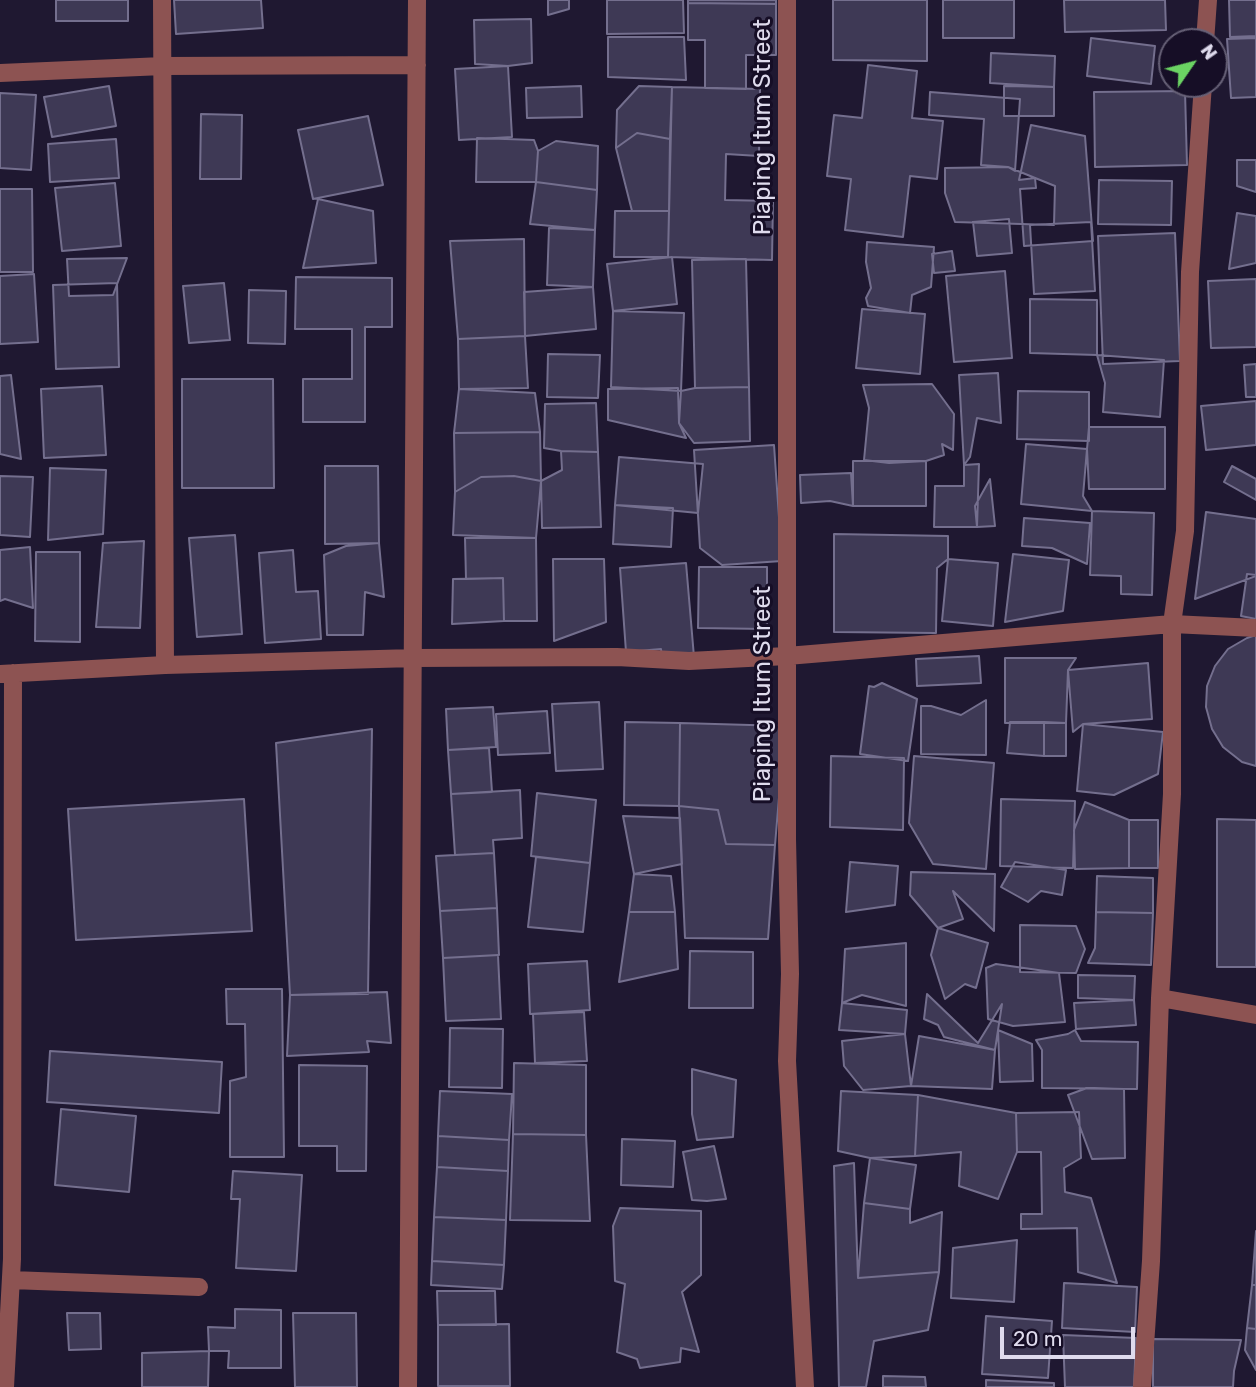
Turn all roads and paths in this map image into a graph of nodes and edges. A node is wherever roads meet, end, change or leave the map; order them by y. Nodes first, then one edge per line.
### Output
1 (162, 0) edge
2 (416, 0) edge
3 (787, 0) edge
4 (1208, 0) edge
5 (1207, 28) edge
6 (417, 65) junction
7 (163, 66) junction
8 (0, 73) edge
9 (1202, 98) edge
10 (1172, 624) junction
11 (1256, 628) edge
12 (787, 656) junction
13 (414, 659) junction
14 (165, 665) junction
15 (7, 673) edge
16 (1160, 998) junction
17 (1256, 1015) edge
18 (6, 1259) edge
19 (11, 1280) junction
20 (199, 1287) dead end
21 (5, 1387) edge
22 (408, 1387) edge
23 (805, 1387) edge
24 (1142, 1387) edge

1 - 7 street
2 - 6 street
3 - 12 street, Piaping Itum Street
4 - 5 street
6 - 7 street
6 - 13 street
7 - 8 street
7 - 14 street
9 - 10 street
10 - 11 street
10 - 12 street
10 - 16 street
12 - 13 street
12 - 23 street, Piaping Itum Street
13 - 14 street
13 - 22 street
14 - 15 street
15 - 18 street
16 - 17 street
16 - 24 street
18 - 19 street
19 - 20 street
19 - 21 street

